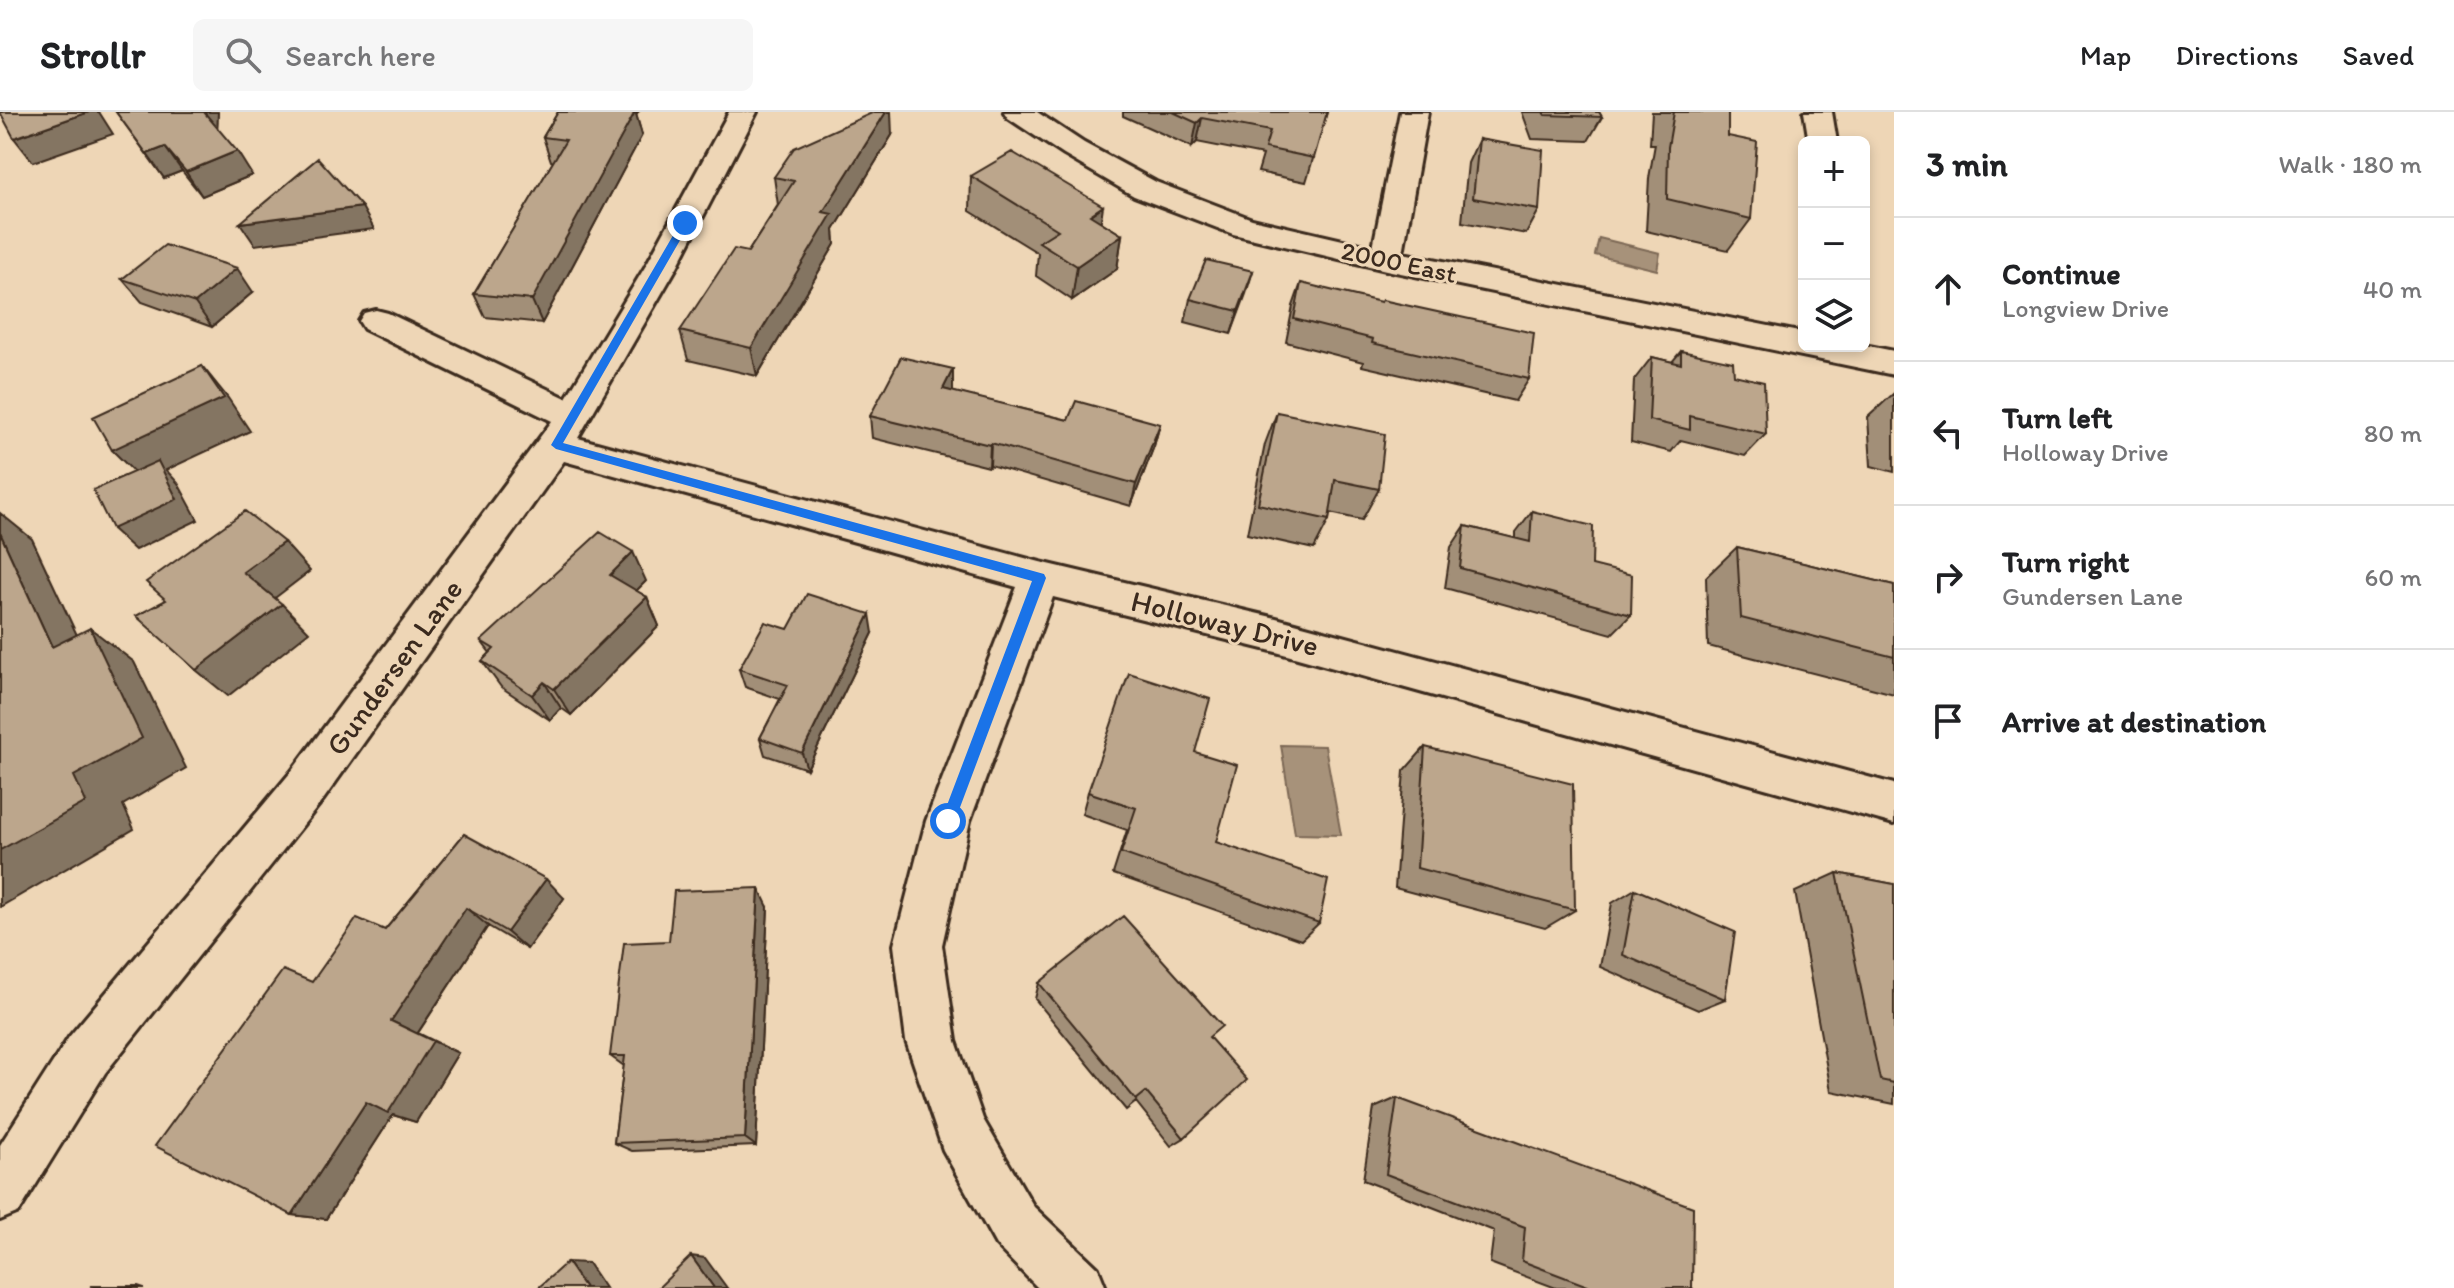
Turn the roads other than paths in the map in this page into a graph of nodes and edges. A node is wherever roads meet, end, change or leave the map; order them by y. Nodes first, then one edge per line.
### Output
1 (743, 112) edge
2 (1018, 112) edge
3 (1414, 112) edge
4 (1818, 112) edge
5 (1822, 136) edge
6 (1386, 260) junction
7 (376, 321) dead end
8 (1798, 344) edge
9 (1858, 352) edge
10 (1894, 363) edge
11 (565, 431) junction
12 (1040, 578) junction
13 (1894, 804) edge
14 (0, 1193) edge
15 (1078, 1288) edge

1 - 11 street, Gundersen Lane
2 - 6 street, 2000 East
3 - 6 street
4 - 5 street
6 - 8 street, 2000 East
7 - 11 street, Holloway Drive
9 - 10 street
11 - 12 street, Holloway Drive
11 - 14 street, Gundersen Lane
12 - 13 street, Holloway Drive
12 - 15 street

